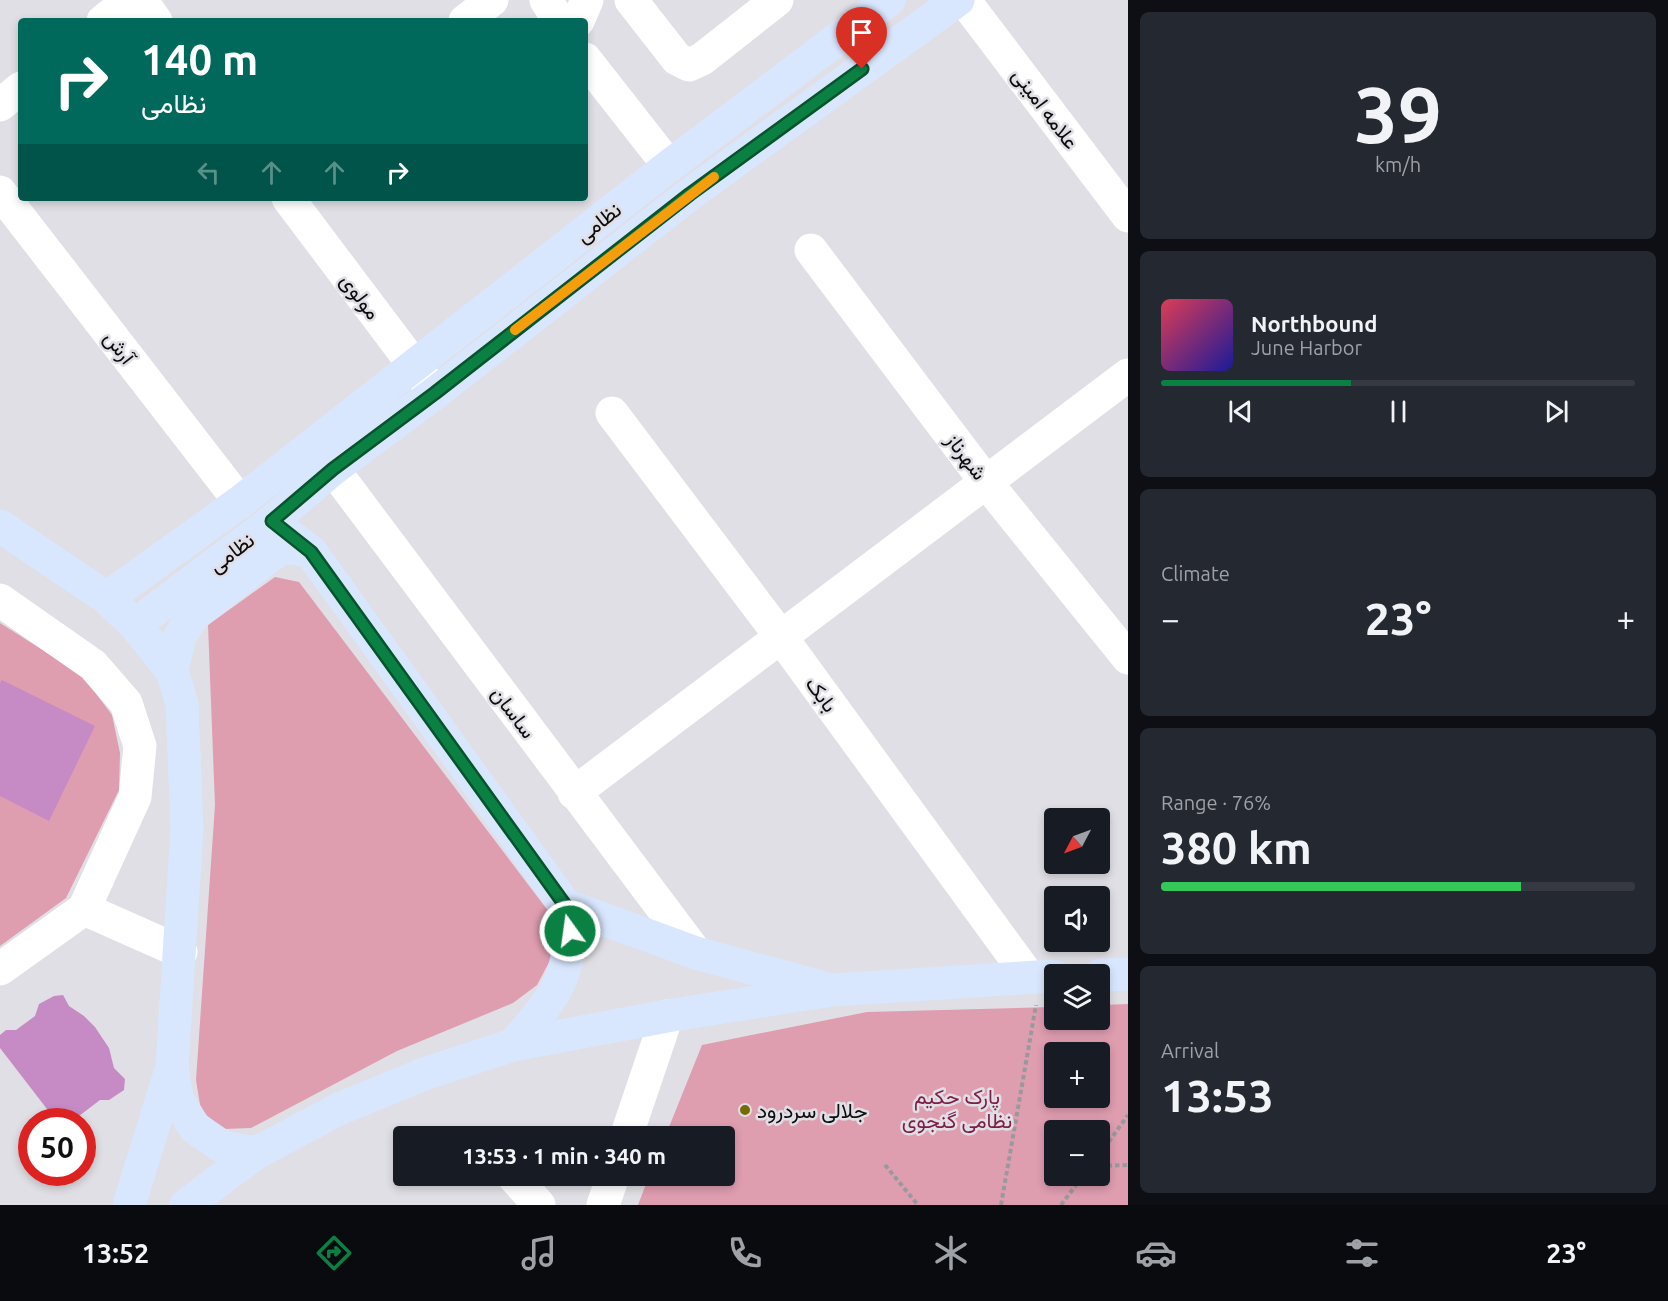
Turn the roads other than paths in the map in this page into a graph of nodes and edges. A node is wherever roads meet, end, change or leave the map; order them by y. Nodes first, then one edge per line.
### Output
1 (129, 0) edge
2 (141, 0) edge
3 (492, 0) edge
4 (546, 0) edge
5 (587, 0) edge
6 (631, 0) edge
7 (777, 0) edge
8 (888, 0) edge
9 (958, 0) edge
10 (964, 0) edge
11 (107, 18) edge
12 (154, 18) edge
13 (469, 18) edge
14 (557, 18) edge
15 (580, 18) edge
16 (588, 63) edge
17 (18, 90) edge
18 (0, 105) edge
19 (669, 166) junction
20 (0, 192) edge
21 (690, 194) junction
22 (290, 201) edge
23 (1128, 216) edge
24 (811, 250) dead end
25 (413, 366) junction
26 (1128, 375) edge
27 (435, 393) junction
28 (612, 414) dead end
29 (333, 469) junction
30 (986, 482) junction
31 (240, 502) junction
32 (272, 521) junction
33 (0, 525) edge
34 (311, 552) junction
35 (107, 598) junction
36 (0, 600) edge
37 (135, 625) junction
38 (781, 637) junction
39 (1128, 658) edge
40 (172, 671) junction
41 (574, 793) junction
42 (565, 905) junction
43 (84, 909) junction
44 (181, 952) junction
45 (696, 953) junction
46 (0, 969) edge
47 (1128, 974) edge
48 (1110, 975) edge
49 (1041, 976) edge
50 (831, 990) junction
51 (667, 1016) junction
52 (513, 1045) junction
53 (172, 1066) junction
54 (630, 1126) edge
55 (256, 1153) junction
56 (522, 1186) edge
57 (610, 1186) edge
58 (129, 1205) edge
59 (186, 1205) edge
60 (539, 1205) edge
61 (603, 1205) edge

1 - 11 street
2 - 12 street
3 - 13 street
4 - 14 street
5 - 15 street
6 - 7 street
8 - 19 main road, نظامی
9 - 21 main road, نظامی
10 - 23 street, علامه امینی
16 - 19 street
17 - 18 street
19 - 21 main road
19 - 25 main road, نظامی
20 - 31 street, آرش
21 - 27 main road, نظامی
22 - 25 street, مولوی
24 - 30 street, شهرناز
25 - 27 street, مولوی
25 - 31 main road, نظامی
26 - 30 street
27 - 29 main road, نظامی
28 - 38 street, بابک
29 - 32 main road, نظامی
29 - 41 street, ساسان
30 - 38 street
30 - 39 street, شهرناز
31 - 32 main road
31 - 35 main road, نظامی
32 - 34 main road
32 - 37 main road, نظامی
33 - 35 main road
34 - 40 main road
34 - 42 main road
35 - 37 main road
36 - 43 street
37 - 40 main road
38 - 41 street
38 - 49 street, بابک
40 - 44 main road
41 - 45 street, ساسان
42 - 45 main road
42 - 52 main road
43 - 44 street
43 - 46 street
44 - 53 main road
45 - 50 main road
47 - 48 main road
49 - 50 main road
50 - 51 main road
51 - 52 main road
51 - 54 street
52 - 55 main road
53 - 55 main road
53 - 58 main road
55 - 59 main road
56 - 60 street
57 - 61 street

